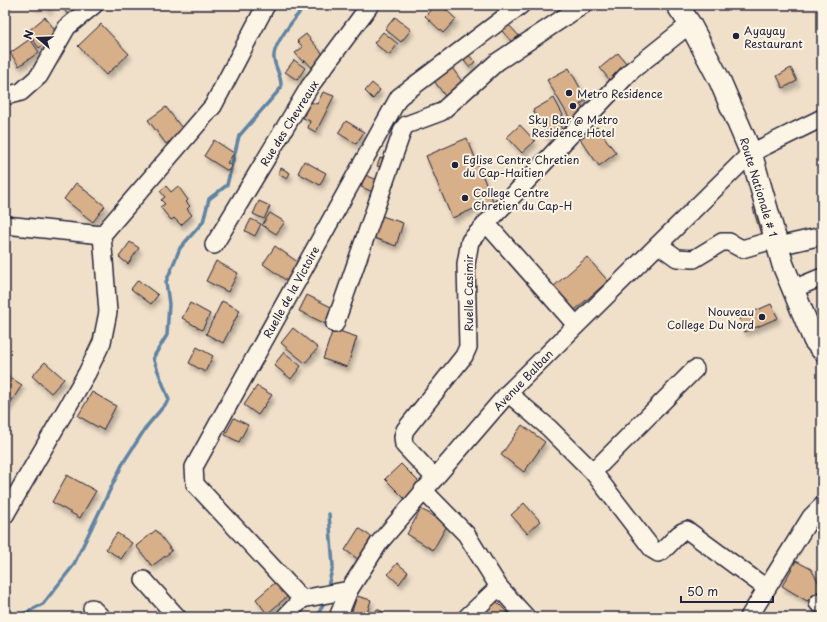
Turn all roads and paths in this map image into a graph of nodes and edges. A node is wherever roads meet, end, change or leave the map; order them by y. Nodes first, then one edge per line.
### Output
1 (94, 5) edge
2 (266, 5) edge
3 (370, 5) edge
4 (521, 5) edge
5 (583, 5) edge
6 (677, 5) edge
7 (690, 24) junction
8 (5, 96) edge
9 (822, 118) edge
10 (751, 153) junction
11 (486, 223) junction
12 (5, 225) edge
13 (102, 235) junction
14 (822, 236) edge
15 (777, 243) junction
16 (214, 245) dead end
17 (659, 245) junction
18 (822, 277) edge
19 (793, 289) junction
20 (335, 324) dead end
21 (576, 326) junction
22 (822, 350) edge
23 (695, 369) dead end
24 (508, 393) junction
25 (593, 472) junction
26 (435, 478) junction
27 (423, 490) junction
28 (822, 506) edge
29 (5, 514) edge
30 (144, 580) dead end
31 (499, 587) junction
32 (766, 588) junction
33 (349, 590) junction
34 (302, 600) junction
35 (177, 617) edge
36 (285, 617) edge
37 (338, 617) edge
38 (467, 617) edge
39 (526, 617) edge
40 (749, 617) edge

1 - 8 street
2 - 13 street
3 - 16 street, Rue des Chevreaux
4 - 34 street, Ruelle de la Victoire
5 - 20 street
6 - 7 main road, Route Nationale # 1
7 - 10 main road, Route Nationale # 1
7 - 11 street, Ruelle Casimir
9 - 10 street, Avenue Balban
10 - 15 main road, Route Nationale # 1
10 - 17 street, Avenue Balban
11 - 21 street
11 - 26 street, Ruelle Casimir
12 - 13 street
13 - 29 street
14 - 15 street
15 - 17 street
15 - 19 main road, Route Nationale # 1
17 - 21 street, Avenue Balban
18 - 19 street
19 - 22 main road, Route Nationale # 1
21 - 24 street, Avenue Balban
23 - 25 street
24 - 25 street
24 - 26 street, Avenue Balban
25 - 32 street
26 - 27 street, Avenue Balban
27 - 31 street
27 - 33 street, Avenue Balban
28 - 32 street
30 - 35 street
31 - 38 street
31 - 39 street
32 - 40 street
33 - 34 street
33 - 37 street, Avenue Balban
34 - 36 street

